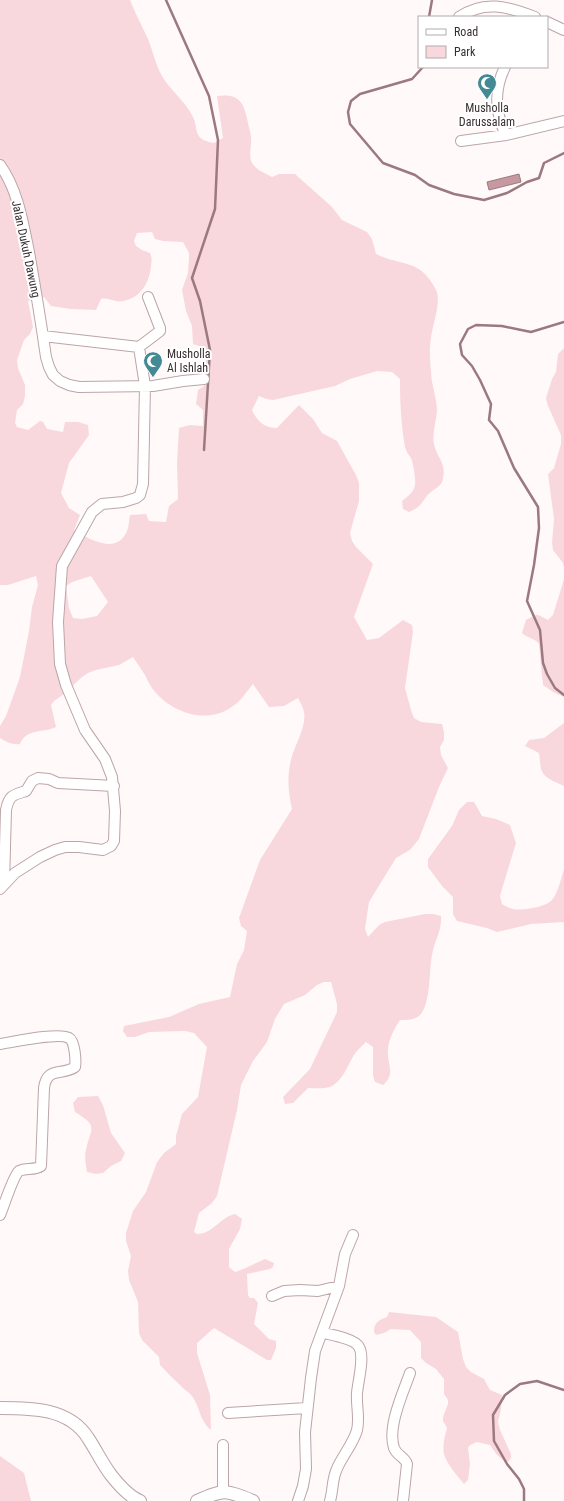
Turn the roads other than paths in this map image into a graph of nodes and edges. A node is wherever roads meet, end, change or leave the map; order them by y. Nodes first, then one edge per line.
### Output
1 (461, 16) edge
2 (532, 16) edge
3 (548, 22) edge
4 (564, 30) edge
5 (505, 68) edge
6 (564, 121) edge
7 (506, 135) junction
8 (462, 140) dead end
9 (0, 165) edge
10 (148, 297) dead end
11 (43, 336) junction
12 (139, 347) junction
13 (204, 379) dead end
14 (145, 386) junction
15 (114, 786) junction
16 (2, 887) edge
17 (0, 1044) edge
18 (0, 1215) edge
19 (353, 1235) dead end
20 (339, 1286) junction
21 (272, 1296) dead end
22 (323, 1333) junction
23 (410, 1373) dead end
24 (0, 1408) edge
25 (307, 1408) junction
26 (228, 1413) dead end
27 (222, 1445) dead end
28 (223, 1492) junction
29 (140, 1501) edge
30 (197, 1501) edge
31 (253, 1501) edge
32 (298, 1501) edge
33 (330, 1501) edge
34 (403, 1501) edge

1 - 2 street
3 - 4 street
5 - 7 street
6 - 7 street
7 - 8 street
9 - 11 street, Jalan Dukuh Dawung
10 - 12 street
11 - 12 street
11 - 14 street, Jalan Dukuh Dawung
12 - 14 street
13 - 14 street, Jalan Dukuh Dawung
14 - 15 street
15 - 16 street
15 - 16 street
17 - 18 street
19 - 20 street
20 - 21 street
20 - 22 street
22 - 25 street
22 - 33 street
23 - 34 street
24 - 29 street
25 - 26 street
25 - 32 street
27 - 28 street
28 - 30 street
28 - 31 street

